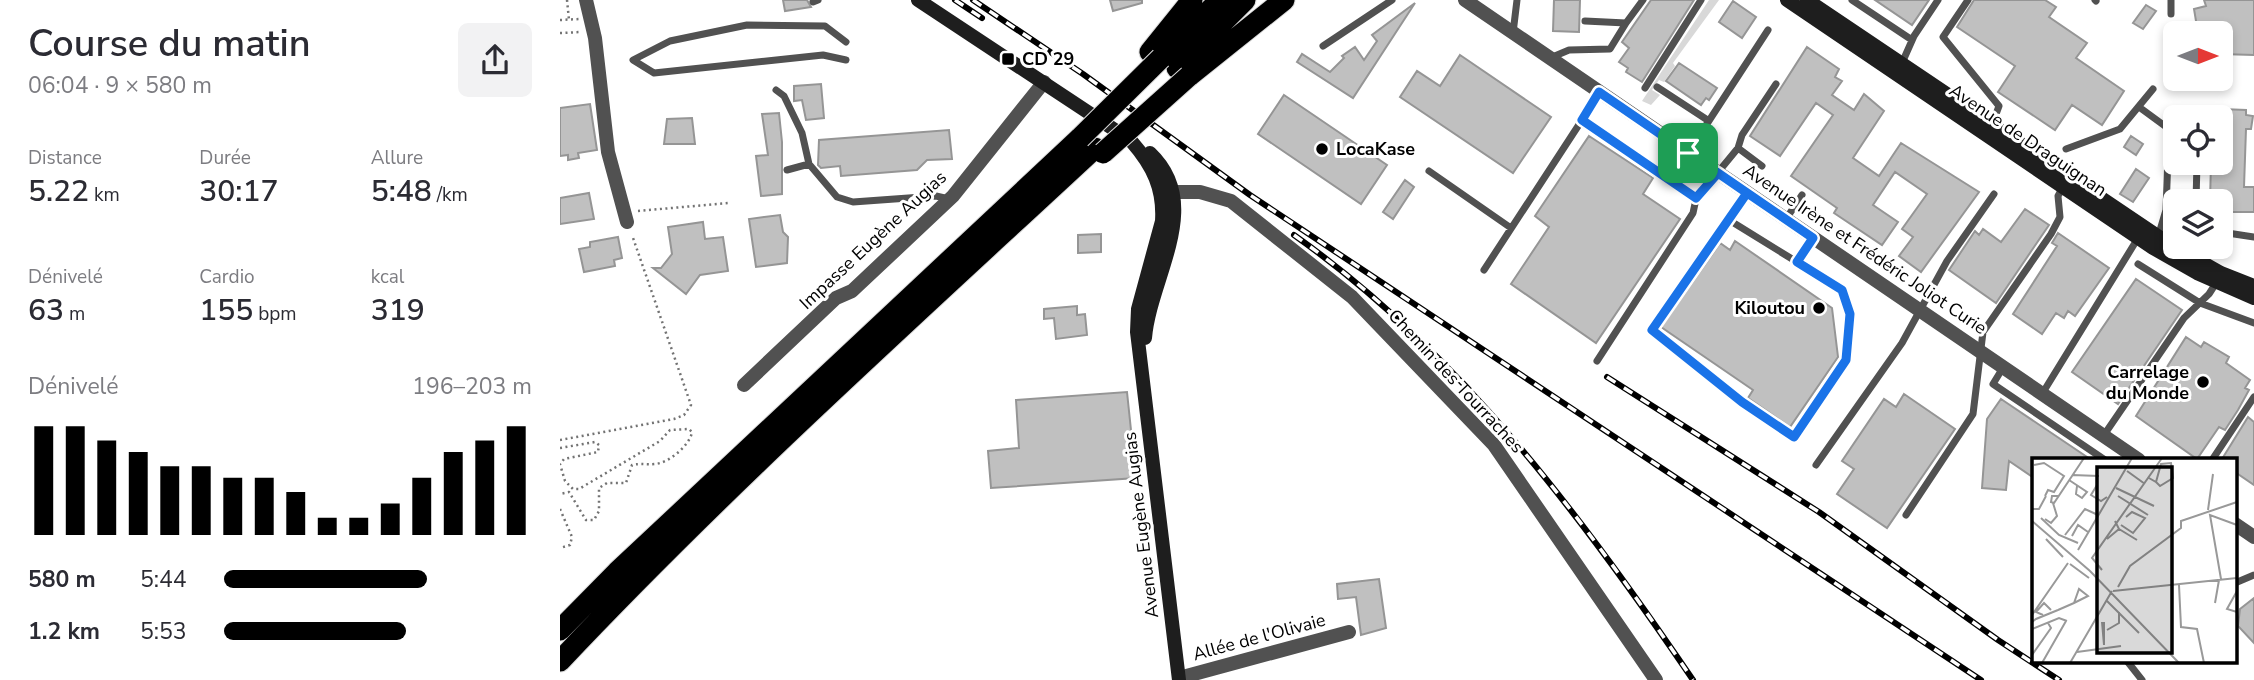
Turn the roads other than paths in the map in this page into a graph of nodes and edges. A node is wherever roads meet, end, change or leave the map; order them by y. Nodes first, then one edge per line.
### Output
1 (586, 0) edge
2 (918, 0) edge
3 (1192, 0) edge
4 (1220, 0) edge
5 (1245, 0) edge
6 (1284, 0) edge
7 (1392, 0) edge
8 (1465, 0) edge
9 (1517, 0) edge
10 (1643, 0) edge
11 (1700, 0) edge
12 (1787, 0) edge
13 (1852, 0) edge
14 (1938, 0) edge
15 (1968, 0) edge
16 (2171, 0) edge
17 (1815, 6) edge
18 (2171, 14) dead end
19 (1584, 21) dead end
20 (1626, 23) junction
21 (1768, 30) dead end
22 (1513, 33) junction
23 (1912, 40) junction
24 (846, 42) dead end
25 (1323, 46) dead end
26 (1550, 58) junction
27 (846, 60) dead end
28 (1169, 63) junction
29 (1899, 69) junction
30 (1044, 82) junction
31 (1776, 84) dead end
32 (1657, 87) dead end
33 (1644, 88) dead end
34 (2153, 89) dead end
35 (776, 90) dead end
36 (1599, 92) junction
37 (2139, 107) junction
38 (1582, 120) junction
39 (1709, 121) junction
40 (1989, 130) junction
41 (1087, 143) junction
42 (1738, 148) junction
43 (2066, 149) dead end
44 (1688, 153) junction
45 (809, 164) junction
46 (1762, 166) dead end
47 (787, 170) dead end
48 (1429, 171) dead end
49 (1718, 173) junction
50 (2066, 181) junction
51 (1167, 191) junction
52 (1747, 193) junction
53 (1994, 194) dead end
54 (1802, 195) dead end
55 (1696, 198) junction
56 (949, 199) junction
57 (626, 216) road end
58 (1786, 219) junction
59 (1729, 220) junction
60 (1511, 228) junction
61 (2233, 234) edge
62 (2254, 237) edge
63 (1813, 238) junction
64 (2138, 238) junction
65 (2156, 242) junction
66 (1797, 262) junction
67 (2138, 264) dead end
68 (1484, 270) dead end
69 (2219, 278) junction
70 (2254, 286) edge
71 (2254, 298) edge
72 (2200, 303) junction
73 (1921, 311) junction
74 (2254, 323) edge
75 (1979, 349) junction
76 (1597, 361) dead end
77 (2004, 366) junction
78 (744, 385) dead end
79 (2042, 394) junction
80 (2254, 397) edge
81 (2104, 435) junction
82 (2102, 458) edge
83 (2136, 458) edge
84 (2213, 458) edge
85 (1816, 465) dead end
86 (1906, 515) dead end
87 (2236, 525) edge
88 (2254, 537) edge
89 (2254, 575) edge
90 (2236, 583) edge
91 (560, 630) edge
92 (1349, 632) dead end
93 (560, 661) edge
94 (2128, 662) edge
95 (1179, 679) edge
96 (1656, 680) edge
97 (2142, 680) edge

1 - 57 street
2 - 30 main road, Avenue Eugène Augias
3 - 28 highway
4 - 28 highway
5 - 28 highway
6 - 28 highway
7 - 25 lane
8 - 22 street, Avenue Irène et Frédéric Joliot Curie
9 - 22 lane
10 - 20 lane
11 - 33 lane
12 - 17 main road, Avenue de Draguignan
13 - 23 lane
14 - 23 lane
15 - 40 lane
16 - 18 lane
17 - 29 main road, Avenue de Draguignan
19 - 20 lane
20 - 26 lane
21 - 39 lane
22 - 26 street, Avenue Irène et Frédéric Joliot Curie
23 - 29 lane
24 - 27 lane
26 - 36 street, Avenue Irène et Frédéric Joliot Curie
28 - 41 highway
28 - 41 highway
29 - 40 main road, Avenue de Draguignan
30 - 51 main road, Avenue Eugène Augias
30 - 56 street, Impasse Eugène Augias
31 - 42 lane
32 - 39 lane
34 - 37 lane
35 - 45 lane
36 - 38 lane
36 - 44 street, Avenue Irène et Frédéric Joliot Curie
37 - 43 lane
37 - 65 lane
38 - 55 lane
38 - 60 lane
39 - 44 lane
40 - 50 main road, Avenue de Draguignan
41 - 91 highway
41 - 93 highway
42 - 46 lane
42 - 49 lane
44 - 49 street, Avenue Irène et Frédéric Joliot Curie
45 - 47 lane
45 - 56 lane
48 - 60 lane
49 - 52 street, Avenue Irène et Frédéric Joliot Curie
49 - 55 lane
50 - 64 main road, Avenue de Draguignan
50 - 65 main road, Avenue de Draguignan
50 - 75 lane
51 - 95 main road, Avenue Eugène Augias
51 - 96 street, Chemin des Tourraches
52 - 58 street, Avenue Irène et Frédéric Joliot Curie
52 - 59 lane
53 - 73 lane
54 - 58 lane
55 - 76 lane
56 - 78 street, Impasse Eugène Augias
58 - 63 street, Avenue Irène et Frédéric Joliot Curie
59 - 66 lane
59 - 66 lane
60 - 68 lane
61 - 62 lane
63 - 66 lane
63 - 73 street, Avenue Irène et Frédéric Joliot Curie
64 - 65 main road, Avenue de Draguignan
64 - 79 lane
65 - 69 main road, Avenue de Draguignan
67 - 72 lane
69 - 70 main road, Avenue de Draguignan
69 - 71 main road, Avenue de Draguignan
69 - 72 lane
72 - 74 lane
72 - 81 lane
73 - 75 street, Avenue Irène et Frédéric Joliot Curie
73 - 85 lane
75 - 77 street, Avenue Irène et Frédéric Joliot Curie
75 - 86 lane
77 - 79 street, Avenue Irène et Frédéric Joliot Curie
77 - 82 lane
79 - 81 street, Avenue Irène et Frédéric Joliot Curie
80 - 84 lane
81 - 83 street, Avenue Irène et Frédéric Joliot Curie
87 - 88 street
89 - 90 lane
92 - 95 street, Allée de l'Olivaie
94 - 97 lane

